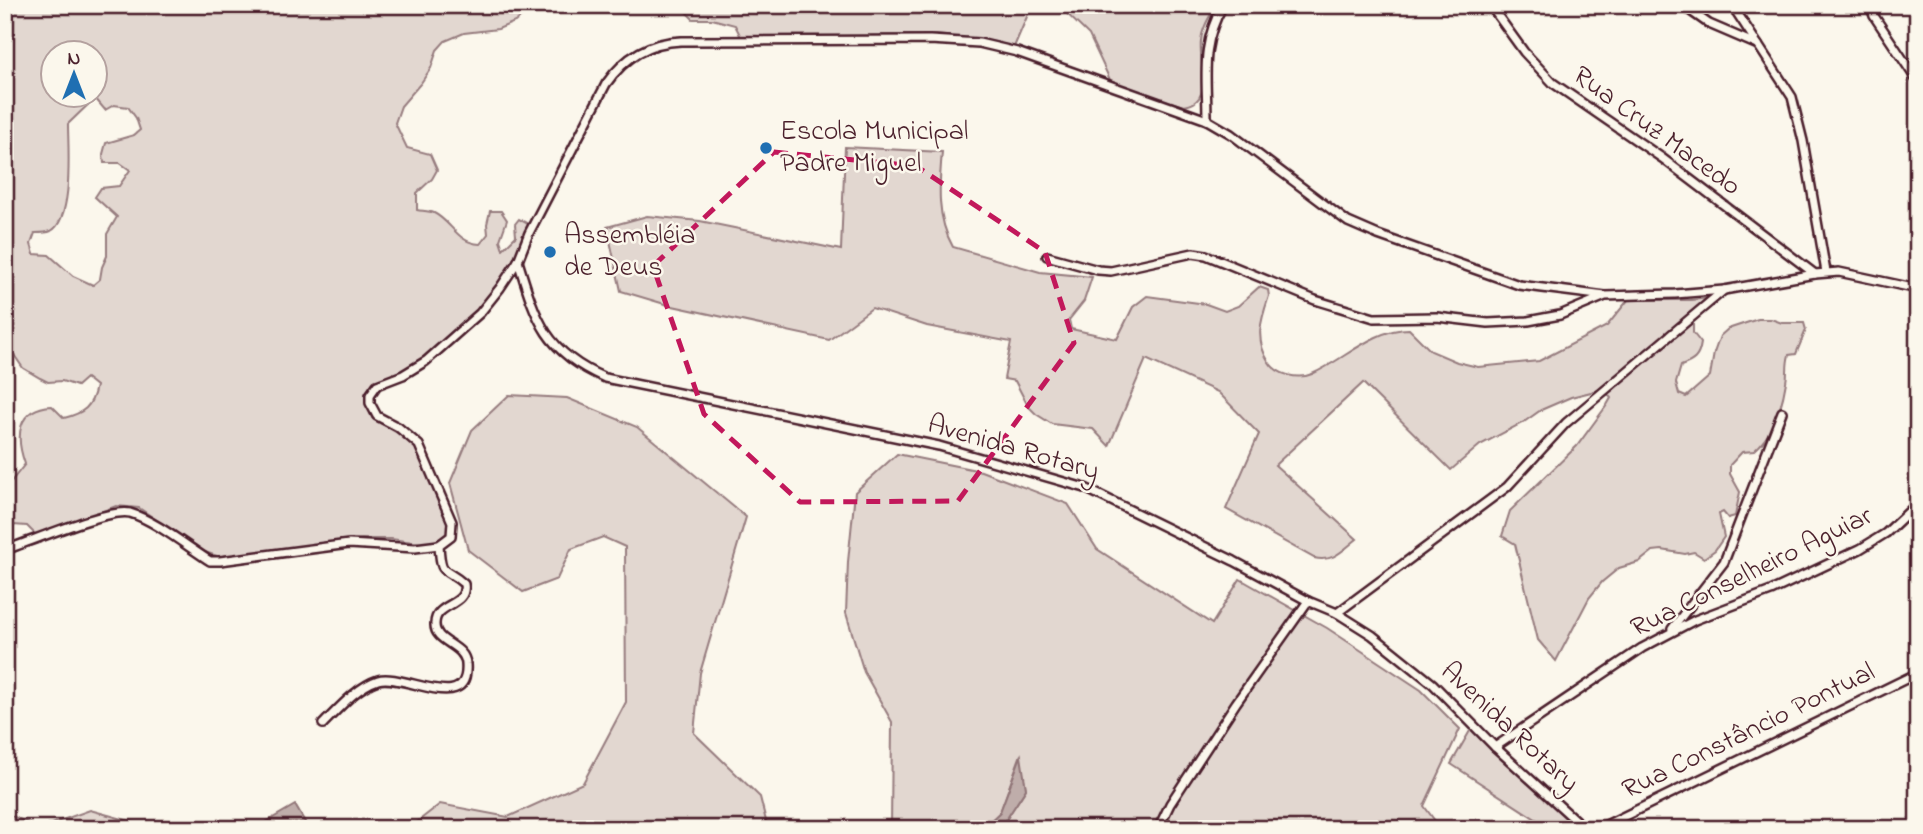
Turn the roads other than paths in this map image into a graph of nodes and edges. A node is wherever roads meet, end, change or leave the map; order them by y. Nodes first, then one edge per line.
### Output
1 (1223, 5) edge
2 (1490, 5) edge
3 (1682, 5) edge
4 (1732, 5) edge
5 (1870, 5) edge
6 (1759, 45) junction
7 (1918, 82) edge
8 (1207, 120) junction
9 (1047, 256) dead end
10 (519, 261) junction
11 (1826, 272) junction
12 (1815, 274) junction
13 (1918, 289) edge
14 (1724, 290) junction
15 (1605, 296) junction
16 (1782, 412) dead end
17 (1918, 503) edge
18 (439, 545) junction
19 (5, 551) edge
20 (1308, 601) junction
21 (1336, 613) junction
22 (1669, 632) junction
23 (1918, 673) edge
24 (323, 724) dead end
25 (1495, 747) junction
26 (1157, 829) edge
27 (1586, 829) edge
28 (1598, 829) edge

1 - 8 street
2 - 12 street, Rua Cruz Macedo
3 - 6 street
4 - 6 street
5 - 7 street
6 - 11 street
8 - 10 street
8 - 15 street
9 - 15 street
10 - 18 street
10 - 20 street, Avenida Rotary
11 - 12 street
11 - 13 street
12 - 14 street
14 - 15 street
14 - 21 street
16 - 22 street
17 - 22 street, Rua Conselheiro Aguiar
18 - 19 street
18 - 24 street
20 - 21 street, Avenida Rotary
20 - 26 street
21 - 25 street, Avenida Rotary
22 - 25 street, Rua Conselheiro Aguiar
23 - 28 street, Rua Constâncio Pontual
25 - 27 street, Avenida Rotary

